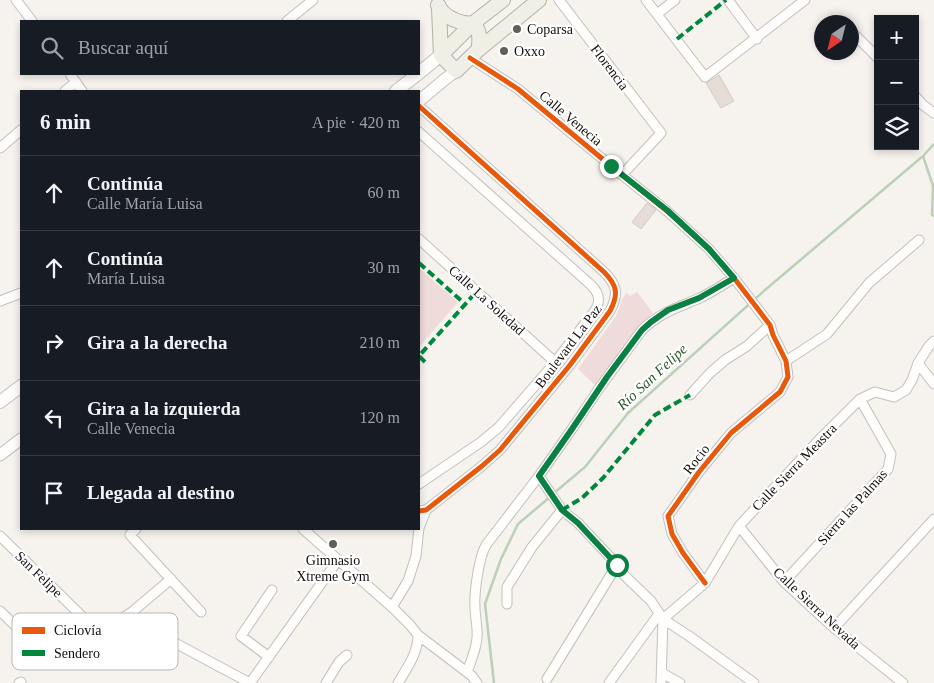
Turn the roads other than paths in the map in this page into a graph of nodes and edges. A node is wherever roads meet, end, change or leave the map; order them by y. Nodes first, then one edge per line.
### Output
1 (16, 0) edge
2 (313, 0) edge
3 (503, 0) edge
4 (538, 0) edge
5 (559, 0) edge
6 (646, 0) edge
7 (675, 0) edge
8 (728, 0) edge
9 (805, 0) edge
10 (438, 4) edge
11 (657, 14) junction
12 (31, 20) edge
13 (288, 20) edge
14 (472, 24) junction
15 (757, 38) junction
16 (859, 39) edge
17 (474, 54) junction
18 (874, 54) edge
19 (441, 55) junction
20 (420, 71) edge
21 (456, 71) junction
22 (71, 75) edge
23 (416, 75) edge
24 (76, 82) junction
25 (66, 90) edge
26 (81, 90) edge
27 (397, 90) edge
28 (420, 100) edge
29 (919, 100) edge
30 (420, 107) edge
31 (934, 113) edge
32 (20, 131) edge
33 (420, 133) edge
34 (0, 148) edge
35 (622, 175) junction
36 (420, 240) edge
37 (919, 240) dead end
38 (734, 278) junction
39 (20, 293) edge
40 (0, 301) edge
41 (770, 325) junction
42 (934, 341) edge
43 (786, 361) junction
44 (555, 362) junction
45 (918, 362) junction
46 (934, 384) edge
47 (20, 387) edge
48 (690, 395) dead end
49 (860, 399) junction
50 (0, 402) edge
51 (20, 440) edge
52 (0, 456) edge
53 (539, 476) junction
54 (420, 483) edge
55 (561, 508) junction
56 (422, 510) edge
57 (934, 519) edge
58 (738, 526) junction
59 (304, 530) edge
60 (419, 530) edge
61 (133, 532) edge
62 (0, 536) edge
63 (338, 560) junction
64 (617, 565) junction
65 (171, 579) junction
66 (784, 582) junction
67 (705, 583) junction
68 (272, 590) dead end
69 (507, 604) dead end
70 (392, 607) junction
71 (0, 611) edge
72 (201, 612) dead end
73 (79, 613) edge
74 (130, 613) edge
75 (661, 616) junction
76 (12, 622) edge
77 (834, 628) junction
78 (418, 635) junction
79 (178, 644) dead end
80 (348, 655) dead end
81 (269, 657) junction
82 (467, 672) junction
83 (662, 673) junction
84 (547, 680) dead end
85 (250, 683) edge
86 (326, 683) edge
87 (398, 683) edge
88 (477, 683) edge
89 (608, 683) edge
90 (661, 683) edge
91 (680, 683) edge
92 (754, 683) edge
93 (903, 683) edge

1 - 12 street
2 - 13 street
3 - 14 main road
4 - 17 main road
5 - 35 street, Florencia
6 - 11 street
7 - 11 street
8 - 15 street
9 - 15 street
10 - 14 main road
10 - 19 main road
11 - 15 street
14 - 17 main road
14 - 19 main road
16 - 18 street
17 - 21 main road
17 - 35 street, Calle Venecia
19 - 20 main road
19 - 21 main road
21 - 28 street
22 - 24 street
23 - 27 main road
24 - 25 street
24 - 26 street
29 - 31 street
30 - 56 street, Boulevard La Paz
32 - 34 street
33 - 44 street, Boulevard La Paz
35 - 38 street, Calle Venecia
36 - 44 street, Calle La Soledad
37 - 43 street
38 - 41 street, Calle Venecia
38 - 53 street
39 - 40 street
41 - 43 street, Calle Venecia
41 - 48 street
42 - 45 street
43 - 67 street, Rocio
44 - 54 street, Boulevard La Paz
45 - 46 street
45 - 49 street
47 - 50 main road
49 - 58 street, Calle Sierra Meastra
49 - 66 street, Sierra las Palmas
51 - 52 street
53 - 55 street
53 - 82 street
55 - 64 street
55 - 69 street
57 - 77 street
58 - 66 street, Calle Sierra Nevada
58 - 67 street, Calle Sierra Meastra
59 - 63 street
60 - 70 street
61 - 65 street
62 - 73 street, San Felipe
63 - 70 street
63 - 81 street
64 - 75 street
64 - 84 street
65 - 72 street
65 - 74 street
66 - 77 street, Calle Sierra Nevada
67 - 75 street, Calle Sierra Meastra
68 - 81 street
70 - 78 street
71 - 76 street
75 - 83 street
75 - 89 street, Calle Sierra Meastra
75 - 92 street
77 - 93 street, Calle Sierra Nevada
78 - 82 street
78 - 87 street
79 - 85 street
80 - 86 street
81 - 85 street
82 - 88 street
83 - 90 street
83 - 91 street

